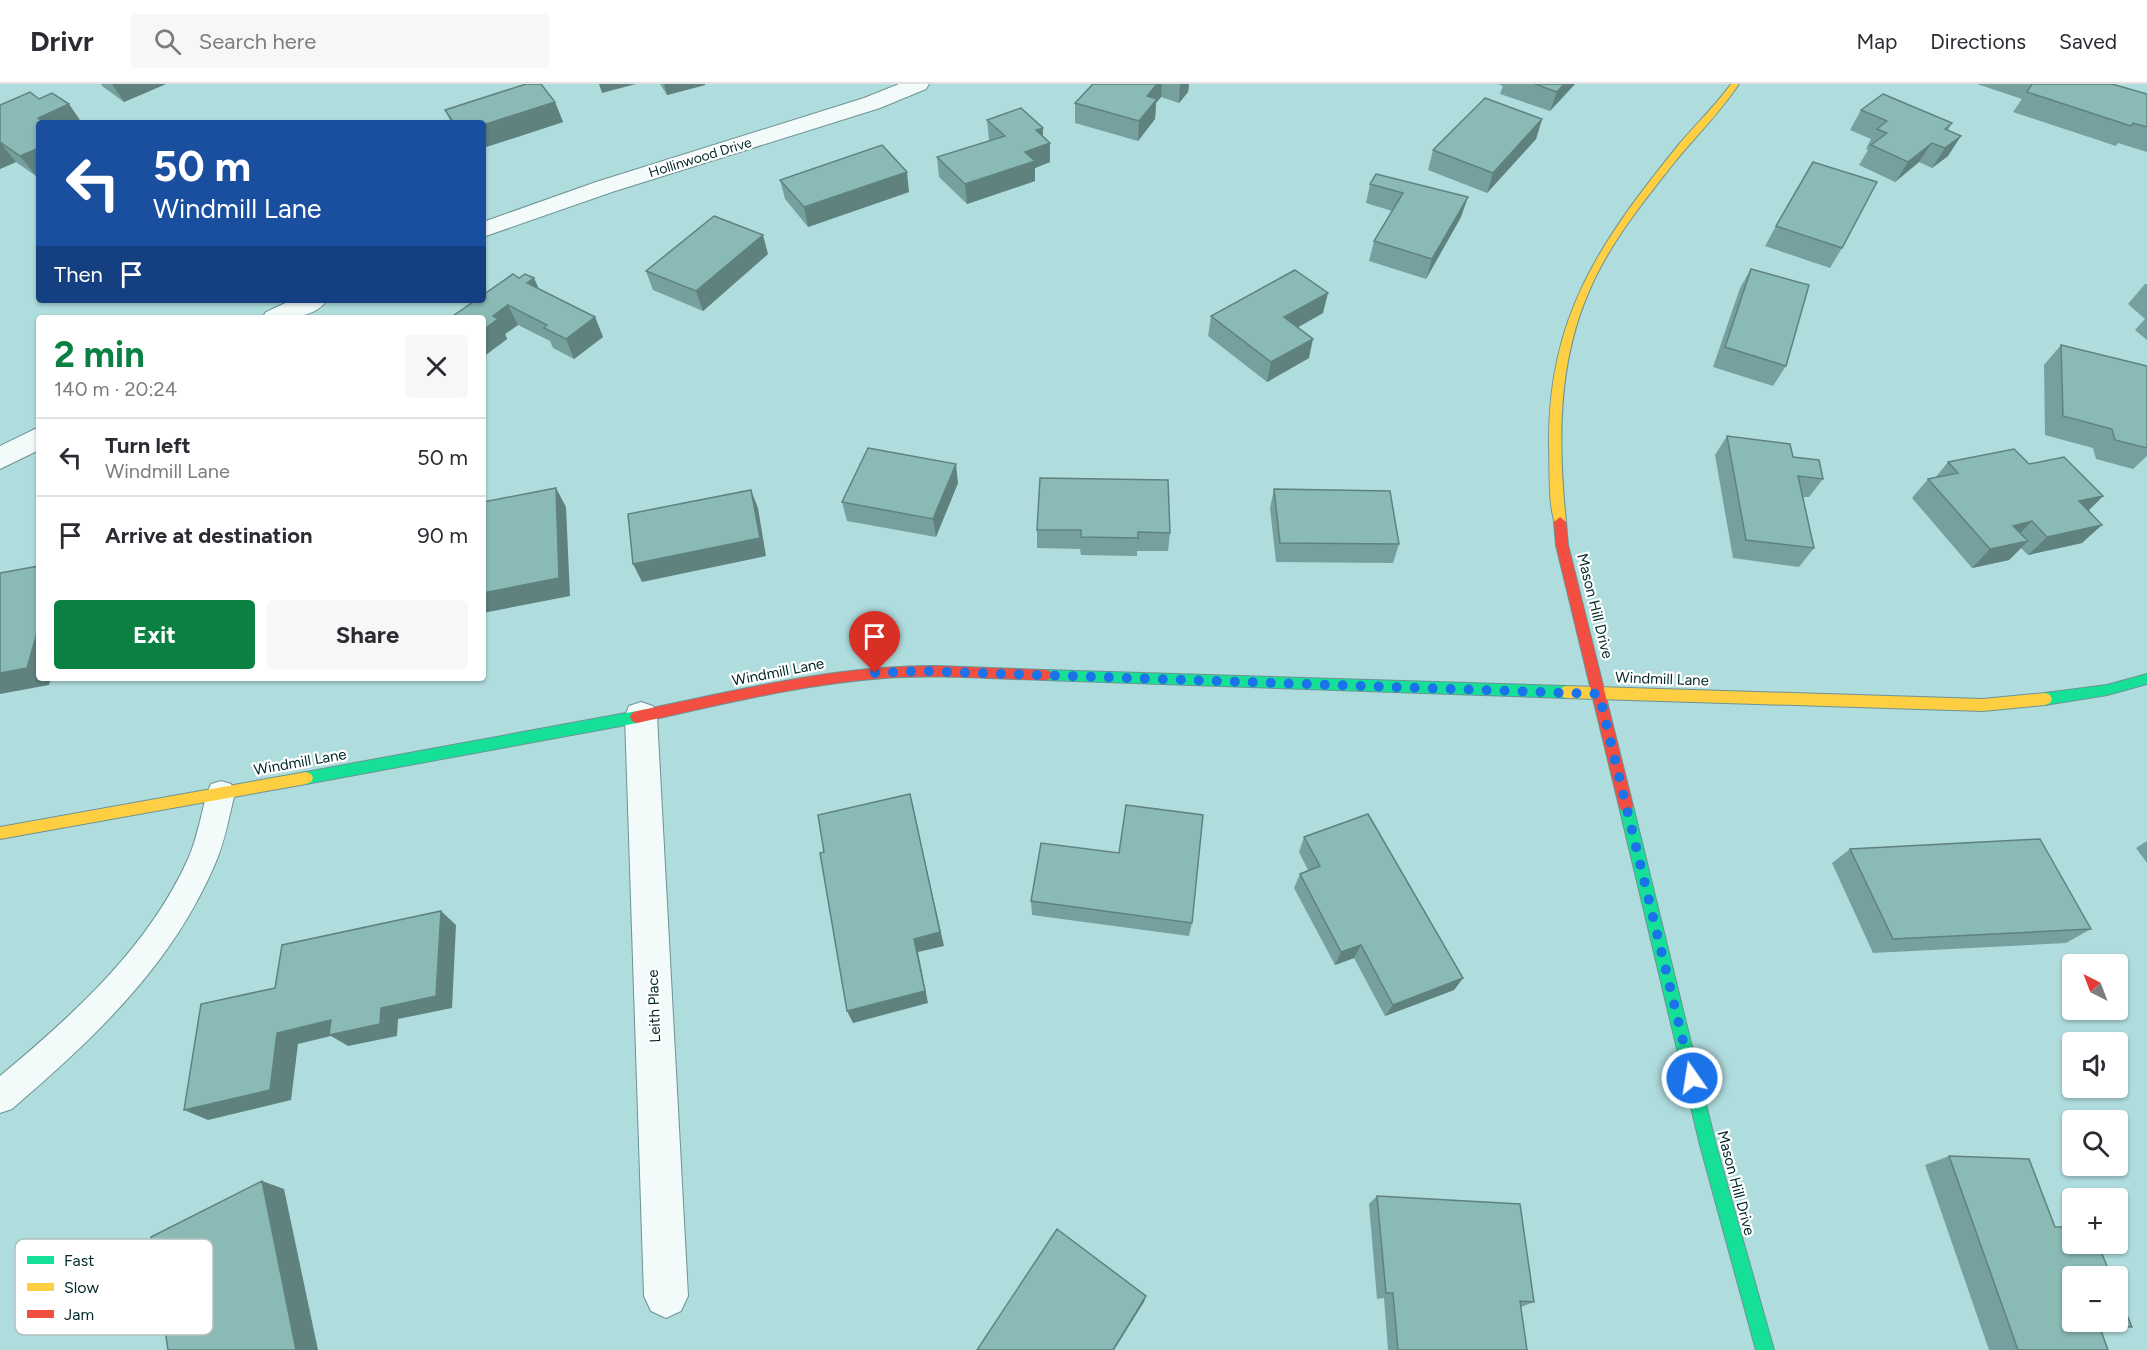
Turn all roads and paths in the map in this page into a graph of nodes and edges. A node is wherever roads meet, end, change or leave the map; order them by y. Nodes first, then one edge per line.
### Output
1 (918, 84) edge
2 (1735, 84) edge
3 (486, 229) edge
4 (308, 303) edge
5 (282, 315) edge
6 (36, 438) edge
7 (0, 459) edge
8 (2147, 679) edge
9 (1599, 694) junction
10 (641, 717) junction
11 (221, 793) junction
12 (0, 833) edge
13 (0, 1097) edge
14 (666, 1296) dead end
15 (1765, 1350) edge

1 - 3 street, Hollinwood Drive
2 - 9 street, Mason Hill Drive
4 - 5 street
6 - 7 street
8 - 9 street, Windmill Lane
9 - 10 street, Windmill Lane
9 - 15 street, Mason Hill Drive
10 - 11 street, Windmill Lane
10 - 14 street, Leith Place
11 - 12 street, Windmill Lane
11 - 13 lane

